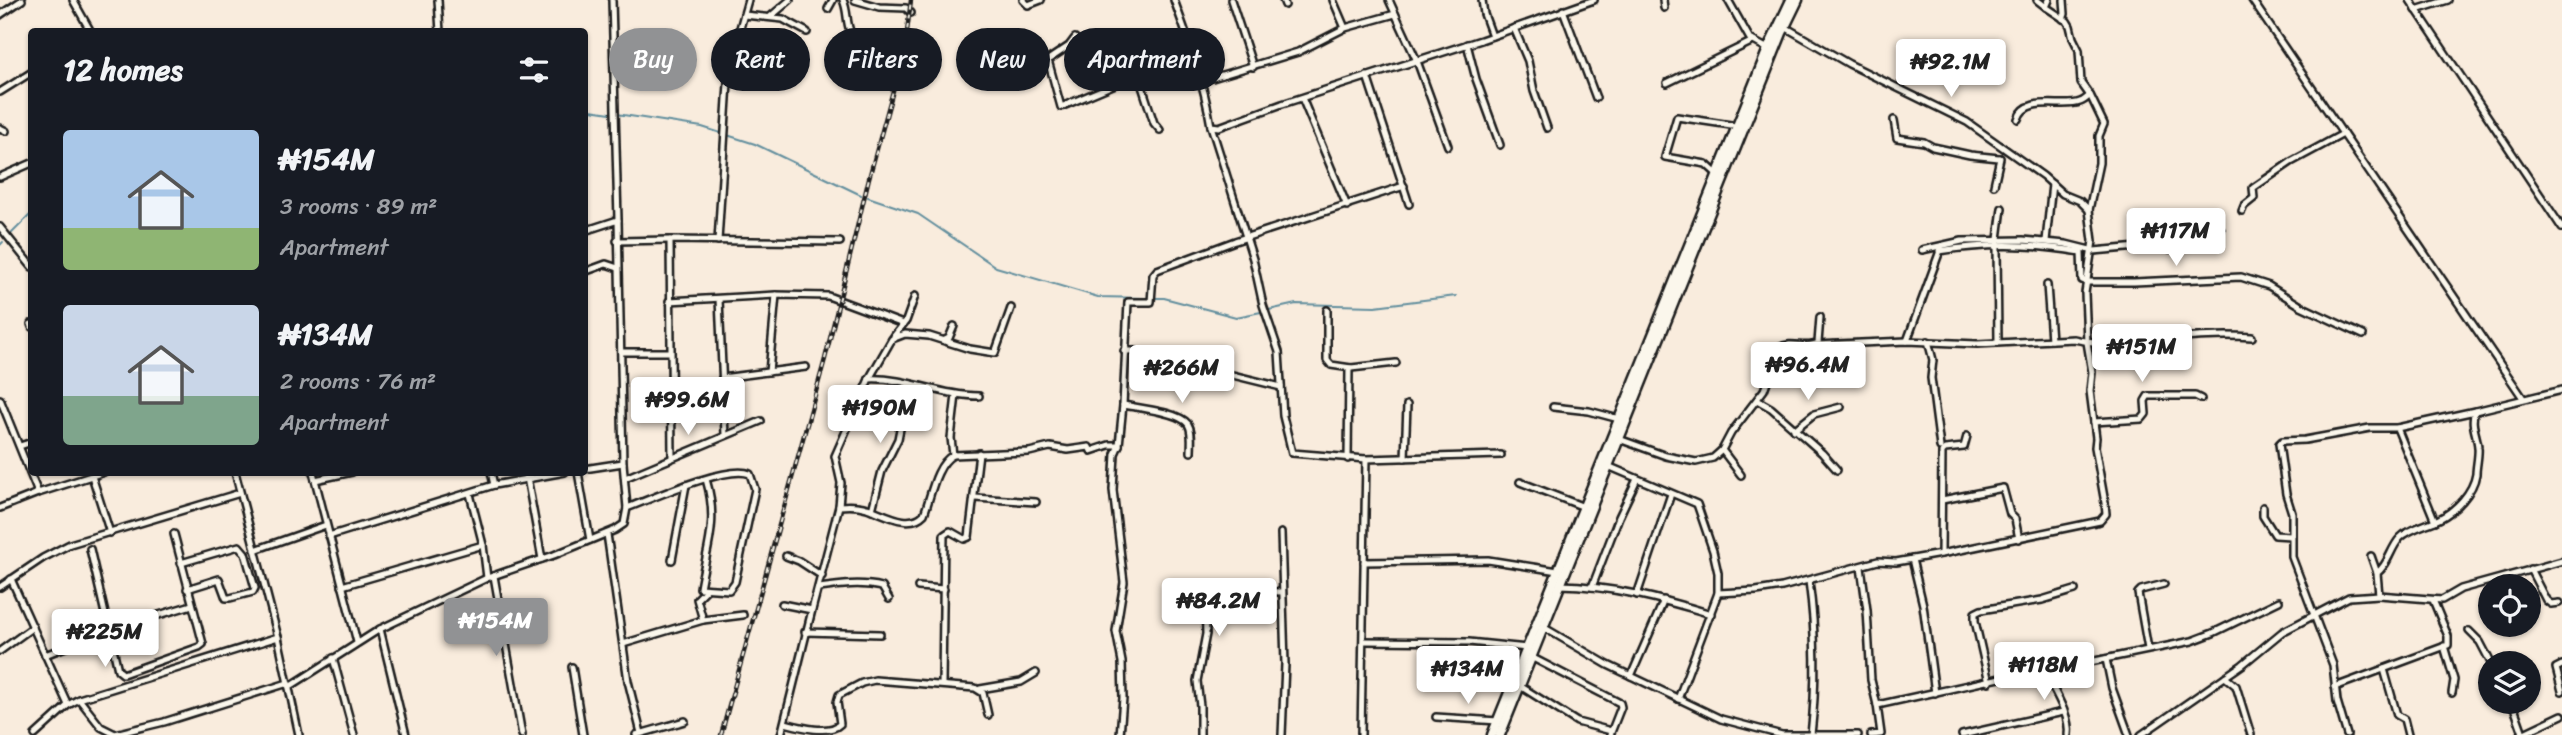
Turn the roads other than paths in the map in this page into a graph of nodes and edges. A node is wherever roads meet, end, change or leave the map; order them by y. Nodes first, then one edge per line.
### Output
1 (22, 0) edge
2 (73, 0) edge
3 (438, 0) edge
4 (612, 0) edge
5 (748, 0) edge
6 (790, 0) edge
7 (833, 0) edge
8 (843, 0) edge
9 (855, 0) edge
10 (1023, 0) edge
11 (1041, 0) edge
12 (1174, 0) edge
13 (1231, 0) edge
14 (1334, 0) edge
15 (1389, 0) edge
16 (1482, 0) edge
17 (1594, 0) edge
18 (1663, 0) edge
19 (1728, 0) edge
20 (1790, 0) edge
21 (1798, 0) edge
22 (2037, 0) edge
23 (2049, 0) edge
24 (2064, 0) edge
25 (2252, 0) edge
26 (2410, 0) edge
27 (2448, 0) edge
28 (0, 5) edge
29 (2046, 7) junction
30 (1664, 8) dead end
31 (828, 9) dead end
32 (1563, 10) junction
33 (2416, 10) junction
34 (3, 13) edge
35 (911, 13) dead end
36 (1395, 14) junction
37 (744, 15) junction
38 (770, 17) junction
39 (2063, 19) junction
40 (1785, 27) junction
41 (89, 28) edge
42 (440, 28) edge
43 (801, 28) edge
44 (849, 28) edge
45 (1184, 28) edge
46 (1345, 28) junction
47 (1514, 28) junction
48 (1492, 36) junction
49 (1753, 41) junction
50 (1467, 44) junction
51 (1064, 49) edge
52 (1768, 49) junction
53 (1417, 61) junction
54 (1253, 67) junction
55 (28, 74) edge
56 (1225, 75) edge
57 (1367, 76) junction
58 (1667, 83) dead end
59 (1100, 91) edge
60 (1144, 91) edge
61 (1204, 91) edge
62 (0, 92) edge
63 (2090, 95) junction
64 (1302, 98) junction
65 (1596, 98) dead end
66 (2018, 119) dead end
67 (1894, 120) dead end
68 (1731, 125) dead end
69 (1211, 126) junction
70 (1547, 128) dead end
71 (1160, 130) dead end
72 (2343, 134) junction
73 (1500, 145) dead end
74 (1448, 146) dead end
75 (2005, 150) junction
76 (1999, 158) junction
77 (28, 165) edge
78 (1718, 175) junction
79 (0, 177) edge
80 (2052, 184) junction
81 (1404, 186) junction
82 (1994, 186) dead end
83 (1409, 204) dead end
84 (1347, 206) junction
85 (2002, 208) dead end
86 (2089, 210) junction
87 (2242, 211) dead end
88 (618, 220) junction
89 (0, 227) edge
90 (2562, 228) edge
91 (588, 230) edge
92 (2221, 230) dead end
93 (1246, 238) junction
94 (670, 240) junction
95 (617, 241) junction
96 (718, 241) junction
97 (840, 242) dead end
98 (2046, 242) junction
99 (1998, 244) junction
100 (1941, 248) junction
101 (1922, 250) dead end
102 (2092, 250) junction
103 (28, 262) edge
104 (618, 268) junction
105 (588, 271) edge
106 (2087, 282) junction
107 (2047, 285) dead end
108 (776, 295) junction
109 (915, 296) dead end
110 (719, 299) junction
111 (669, 301) junction
112 (1011, 308) dead end
113 (1327, 310) dead end
114 (1820, 317) dead end
115 (903, 324) junction
116 (954, 326) dead end
117 (2363, 335) dead end
118 (2252, 337) dead end
119 (892, 339) junction
120 (945, 340) junction
121 (2051, 340) junction
122 (1907, 341) junction
123 (1928, 341) junction
124 (1998, 342) junction
125 (2087, 342) junction
126 (1815, 345) junction
127 (1124, 351) junction
128 (621, 352) junction
129 (670, 352) junction
130 (1396, 363) dead end
131 (806, 367) dead end
132 (1351, 368) junction
133 (769, 372) junction
134 (722, 378) junction
135 (869, 379) junction
136 (909, 384) junction
137 (1281, 387) junction
138 (2562, 390) edge
139 (956, 395) junction
140 (979, 396) dead end
141 (2523, 398) junction
142 (0, 399) edge
143 (2201, 399) dead end
144 (1757, 400) junction
145 (1123, 404) junction
146 (1407, 405) dead end
147 (1553, 407) dead end
148 (1841, 407) dead end
149 (2475, 411) junction
150 (1619, 419) junction
151 (761, 421) dead end
152 (2094, 422) junction
153 (2397, 428) junction
154 (1794, 430) junction
155 (725, 435) junction
156 (1967, 436) dead end
157 (1619, 439) junction
158 (28, 443) edge
159 (1119, 445) junction
160 (20, 446) junction
161 (1940, 447) dead end
162 (1722, 450) junction
163 (1191, 452) dead end
164 (979, 453) junction
165 (1501, 454) dead end
166 (953, 455) junction
167 (672, 457) junction
168 (1405, 458) junction
169 (1348, 459) junction
170 (1366, 459) junction
171 (623, 463) junction
172 (1608, 466) junction
173 (28, 467) edge
174 (588, 468) edge
175 (1837, 470) dead end
176 (1741, 475) dead end
177 (31, 476) edge
178 (92, 476) joint
179 (236, 476) edge
180 (314, 476) edge
181 (334, 476) edge
182 (492, 476) edge
183 (526, 476) edge
184 (579, 476) edge
185 (625, 478) junction
186 (706, 479) junction
187 (1637, 479) junction
188 (315, 480) junction
189 (1520, 482) dead end
190 (495, 485) junction
191 (686, 485) junction
192 (38, 493) junction
193 (240, 493) junction
194 (470, 494) junction
195 (1671, 494) junction
196 (975, 498) junction
197 (1942, 500) junction
198 (1036, 502) dead end
199 (839, 506) junction
200 (1584, 507) junction
201 (2263, 507) dead end
202 (0, 508) edge
203 (626, 508) junction
204 (872, 510) junction
205 (2435, 521) junction
206 (326, 525) junction
207 (110, 533) junction
208 (1281, 533) dead end
209 (174, 534) dead end
210 (607, 534) junction
211 (329, 536) junction
212 (2291, 536) junction
213 (2019, 539) junction
214 (590, 540) junction
215 (483, 545) junction
216 (90, 549) dead end
217 (256, 550) junction
218 (1941, 554) junction
219 (786, 556) dead end
220 (2371, 556) dead end
221 (542, 559) junction
222 (1912, 559) junction
223 (672, 560) dead end
224 (2562, 561) edge
225 (1364, 562) junction
226 (181, 563) junction
227 (1861, 567) junction
228 (2530, 569) junction
229 (1558, 571) junction
230 (2377, 573) junction
231 (822, 576) junction
232 (491, 577) junction
233 (11, 579) junction
234 (1809, 581) junction
235 (2164, 584) dead end
236 (1560, 585) junction
237 (342, 586) junction
238 (0, 587) edge
239 (918, 587) dead end
240 (1592, 587) junction
241 (819, 588) junction
242 (187, 589) junction
243 (944, 589) junction
244 (706, 590) junction
245 (2075, 590) dead end
246 (1282, 592) junction
247 (1718, 593) junction
248 (1637, 595) junction
249 (2379, 595) junction
250 (889, 599) dead end
251 (1664, 600) junction
252 (2433, 600) junction
253 (2279, 601) dead end
254 (2559, 603) dead end
255 (782, 604) dead end
256 (192, 606) junction
257 (812, 610) junction
258 (1711, 614) junction
259 (743, 615) dead end
260 (2314, 615) junction
261 (703, 620) junction
262 (1540, 626) junction
263 (33, 627) junction
264 (380, 629) junction
265 (109, 630) junction
266 (2469, 631) dead end
267 (805, 632) junction
268 (880, 634) dead end
269 (278, 637) junction
270 (1364, 641) junction
271 (357, 642) junction
272 (623, 644) junction
273 (2444, 646) junction
274 (1527, 648) junction
275 (2148, 649) junction
276 (0, 651) edge
277 (2485, 651) edge
278 (45, 654) junction
279 (1531, 657) junction
280 (333, 659) junction
281 (2106, 659) junction
282 (2562, 665) edge
283 (572, 667) dead end
284 (2043, 669) junction
285 (2384, 669) junction
286 (1036, 673) dead end
287 (1631, 676) junction
288 (2225, 677) junction
289 (1989, 682) junction
290 (942, 684) junction
291 (288, 685) junction
292 (1520, 686) junction
293 (2335, 687) junction
294 (980, 689) junction
295 (2562, 691) edge
296 (1935, 693) junction
297 (2452, 694) dead end
298 (79, 699) junction
299 (1678, 699) junction
300 (68, 705) junction
301 (1877, 705) junction
302 (2063, 712) junction
303 (2516, 714) edge
304 (988, 715) dead end
305 (2562, 715) edge
306 (1436, 717) dead end
307 (685, 721) dead end
308 (1498, 721) junction
309 (785, 723) junction
310 (2535, 732) edge
311 (40, 733) edge
312 (1610, 733) edge
313 (639, 734) edge
314 (1882, 734) edge
315 (2522, 734) edge
316 (299, 735) edge
317 (354, 735) edge
318 (406, 735) edge
319 (522, 735) edge
320 (583, 735) edge
321 (781, 735) edge
322 (1119, 735) edge
323 (1200, 735) edge
324 (1282, 735) edge
325 (1361, 735) edge
326 (1492, 735) edge
327 (1500, 735) edge
328 (1794, 735) edge
329 (1811, 735) edge
330 (1824, 735) edge
331 (1858, 735) edge
332 (1871, 735) edge
333 (1962, 735) edge
334 (2068, 735) edge
335 (2129, 735) edge
336 (2141, 735) edge
337 (2251, 735) edge
338 (2347, 735) edge
339 (2408, 735) edge

1 - 34 street
2 - 41 street
3 - 42 street
4 - 88 street
5 - 37 street
6 - 38 street
7 - 31 street
8 - 44 street
9 - 35 street
10 - 11 street
12 - 45 street
13 - 54 street
14 - 46 street
15 - 36 street
16 - 48 street
17 - 32 street
18 - 30 street
19 - 49 street
20 - 52 main road
21 - 40 main road
22 - 29 street
23 - 29 street
24 - 39 street
25 - 72 street
26 - 33 street
27 - 33 street
28 - 34 street
29 - 39 street
32 - 47 street
32 - 65 street
33 - 90 street
36 - 46 street
36 - 53 street
37 - 38 street
37 - 96 street
38 - 43 street
39 - 63 street
40 - 75 street
40 - 157 main road
46 - 54 street
47 - 48 street
47 - 70 street
48 - 50 street
49 - 52 street
49 - 58 street
50 - 53 street
50 - 73 street
51 - 59 street
52 - 78 main road
53 - 57 street
53 - 74 street
54 - 56 street
55 - 62 street
57 - 64 street
57 - 81 street
60 - 71 street
61 - 69 street
63 - 66 street
63 - 86 street
64 - 69 street
64 - 84 street
67 - 76 street
68 - 78 street
69 - 93 street
72 - 87 street
72 - 141 street
75 - 76 street
75 - 80 street
76 - 82 street
77 - 79 street
78 - 150 main road
80 - 86 street
80 - 98 street
81 - 83 street
81 - 84 street
84 - 93 street
85 - 99 street
86 - 102 street
88 - 91 street
88 - 95 street
89 - 103 street
92 - 102 street
93 - 127 street
93 - 137 street
94 - 95 street
94 - 96 street
94 - 111 street
95 - 104 street
96 - 97 street
98 - 99 street
98 - 102 street
99 - 100 street
99 - 106 street
99 - 124 street
100 - 101 street
100 - 122 street
102 - 106 street
104 - 105 street
104 - 128 street
106 - 117 street
106 - 125 street
107 - 121 street
108 - 110 street
108 - 115 street
108 - 133 street
109 - 115 street
110 - 111 street
110 - 134 street
111 - 129 street
112 - 120 street
113 - 132 street
114 - 126 street
115 - 119 street
116 - 120 street
118 - 125 street
119 - 120 street
119 - 135 street
121 - 124 street
121 - 125 street
122 - 123 street
122 - 126 street
123 - 124 street
123 - 161 street
125 - 152 street
126 - 144 street
127 - 137 street
127 - 145 street
128 - 129 street
128 - 171 street
129 - 167 street
130 - 132 street
131 - 133 street
132 - 169 street
133 - 134 street
134 - 155 street
135 - 136 street
135 - 199 street
136 - 139 street
136 - 204 street
137 - 169 street
138 - 141 street
139 - 140 street
139 - 166 street
141 - 149 street
142 - 160 street
143 - 152 street
144 - 154 street
144 - 162 street
145 - 159 street
145 - 163 street
146 - 168 street
147 - 150 street
148 - 154 street
149 - 153 street
149 - 205 street
150 - 200 main road
151 - 155 street
152 - 213 street
153 - 205 street
153 - 212 street
154 - 175 street
155 - 167 street
156 - 197 street
157 - 162 street
157 - 172 main road
158 - 160 street
159 - 164 street
159 - 322 street
160 - 173 street
162 - 176 street
164 - 166 street
164 - 196 street
165 - 168 street
166 - 204 street
167 - 185 street
168 - 170 street
169 - 170 street
170 - 225 street
171 - 174 street
171 - 185 street
172 - 187 street
172 - 236 main road
177 - 192 street
178 - 192 street
178 - 207 street
179 - 193 street
180 - 188 street
181 - 188 street
182 - 190 street
183 - 190 street
183 - 221 street
184 - 214 street
185 - 203 street
186 - 191 street
186 - 244 street
186 - 244 street
187 - 195 street
187 - 240 street
188 - 206 street
189 - 200 street
190 - 194 street
191 - 203 street
191 - 223 street
192 - 202 street
193 - 207 street
193 - 217 street
194 - 211 street
194 - 215 street
195 - 247 street
195 - 248 street
196 - 198 street
196 - 243 street
197 - 213 street
197 - 218 street
199 - 204 street
199 - 231 street
200 - 229 main road
201 - 212 street
203 - 210 street
205 - 230 street
206 - 211 street
206 - 217 street
207 - 233 street
208 - 246 street
209 - 226 street
210 - 214 street
210 - 272 street
211 - 237 street
212 - 260 street
213 - 218 street
214 - 221 street
215 - 232 street
215 - 237 street
216 - 265 street
217 - 269 street
218 - 222 street
219 - 231 street
220 - 230 street
221 - 232 street
222 - 227 street
222 - 296 street
224 - 228 street
225 - 229 street
225 - 270 street
226 - 242 street
226 - 242 street
227 - 234 street
227 - 301 street
228 - 252 street
228 - 254 street
229 - 262 main road
230 - 249 street
231 - 241 street
232 - 264 street
232 - 319 street
233 - 238 street
233 - 263 street
234 - 247 street
234 - 329 street
235 - 275 street
236 - 240 street
236 - 262 main road
237 - 271 street
239 - 243 street
240 - 248 street
241 - 250 street
241 - 257 street
242 - 256 street
243 - 290 street
244 - 261 street
245 - 289 street
246 - 323 street
246 - 324 street
247 - 258 street
248 - 251 street
249 - 252 street
249 - 260 street
251 - 258 street
251 - 287 street
252 - 273 street
253 - 275 street
255 - 257 street
256 - 265 street
256 - 265 street
257 - 267 street
258 - 299 street
259 - 261 street
260 - 288 street
260 - 293 street
261 - 272 street
262 - 274 main road
262 - 279 main road
262 - 287 street
263 - 276 street
263 - 278 street
264 - 271 street
264 - 318 street
265 - 278 street
266 - 277 street
267 - 268 street
267 - 309 street
269 - 291 street
269 - 298 street
270 - 274 street
270 - 325 street
271 - 280 street
272 - 313 street
273 - 285 street
273 - 297 street
274 - 308 main road
275 - 281 street
278 - 300 street
279 - 292 main road
279 - 312 street
280 - 291 street
280 - 317 street
281 - 284 street
281 - 335 street
282 - 295 street
283 - 320 street
284 - 289 street
284 - 302 street
285 - 293 street
285 - 339 street
286 - 294 street
287 - 299 street
288 - 336 street
288 - 337 street
289 - 296 street
290 - 294 street
290 - 309 street
291 - 298 street
291 - 316 street
292 - 312 street
292 - 327 main road
293 - 338 street
294 - 304 street
296 - 301 street
298 - 300 street
299 - 328 street
300 - 311 street
301 - 314 street
302 - 333 street
302 - 334 street
303 - 315 street
305 - 310 street
306 - 308 street
307 - 313 street
308 - 326 main road
309 - 321 street
310 - 315 street
314 - 332 street
328 - 329 street
329 - 330 street
330 - 331 street

